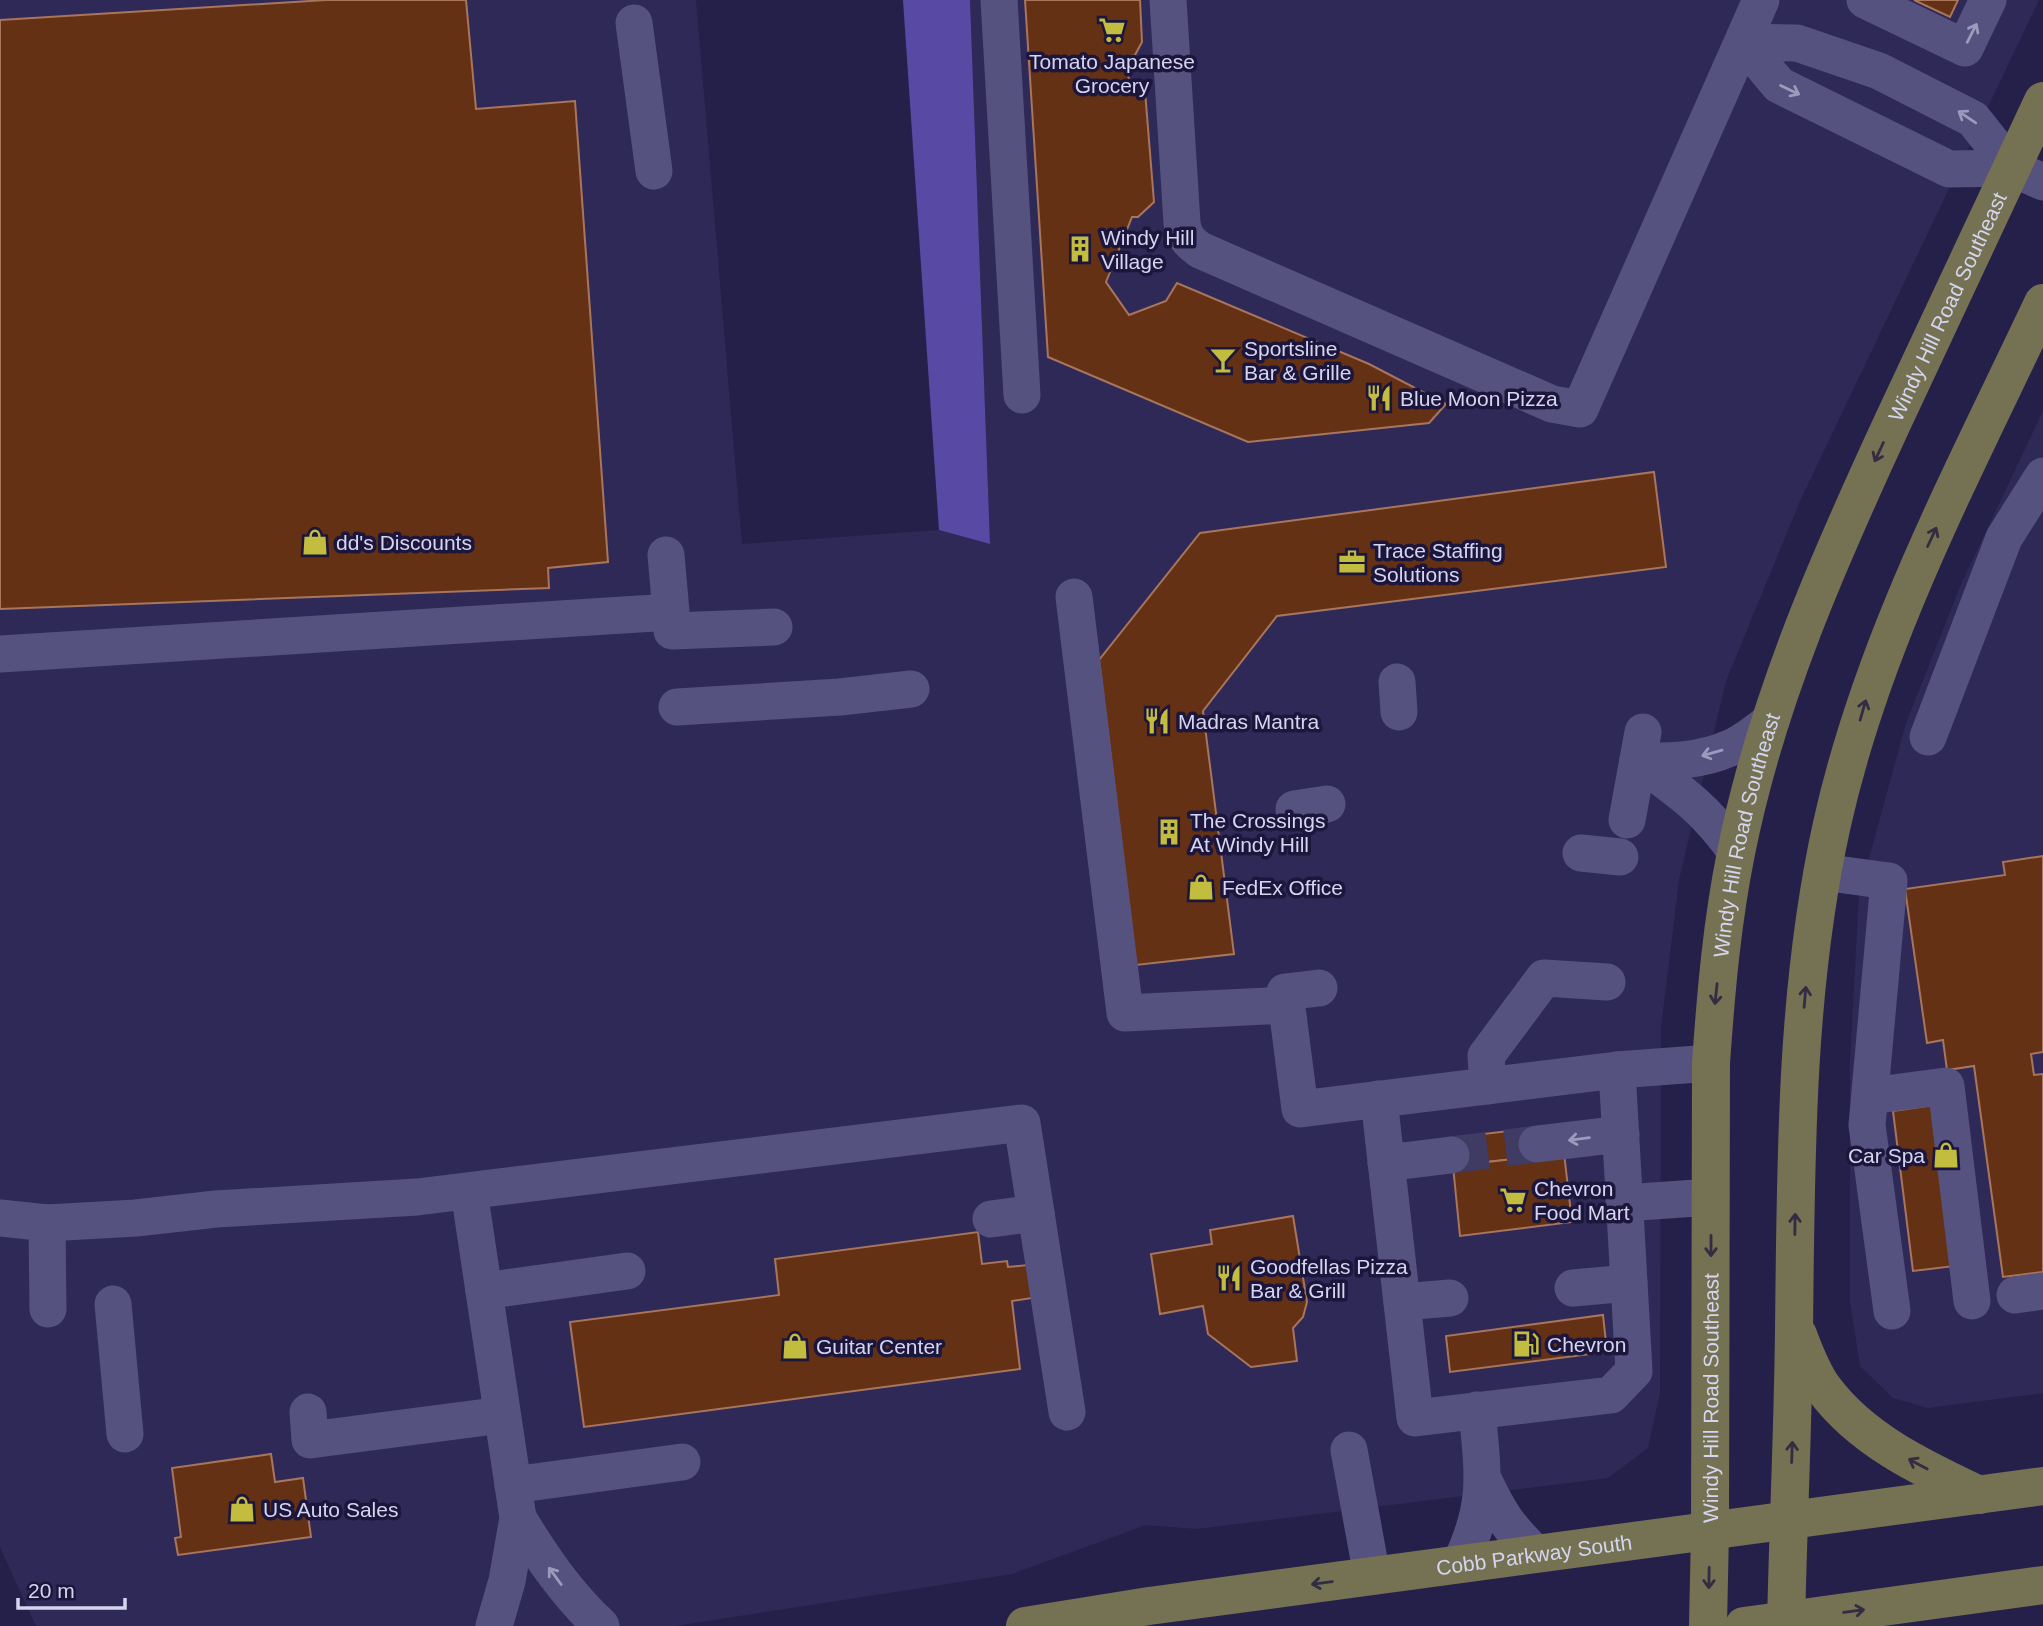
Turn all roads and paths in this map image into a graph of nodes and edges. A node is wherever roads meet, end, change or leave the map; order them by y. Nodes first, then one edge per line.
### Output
1 (999, 0) edge
2 (1168, 0) edge
3 (1761, 0) edge
4 (1865, 0) edge
5 (1989, 0) edge
6 (1903, 19) junction
7 (634, 23) dead end
8 (1743, 43) junction
9 (1880, 71) junction
10 (2043, 102) edge
11 (654, 171) dead end
12 (2027, 175) edge
13 (2043, 303) edge
14 (1023, 395) dead end
15 (2043, 476) edge
16 (2029, 519) edge
17 (666, 555) dead end
18 (1074, 597) dead end
19 (774, 627) dead end
20 (672, 631) dead end
21 (0, 654) edge
22 (911, 689) dead end
23 (677, 706) dead end
24 (1771, 721) junction
25 (1928, 737) dead end
26 (1641, 747) junction
27 (1627, 820) dead end
28 (1736, 852) junction
29 (1581, 853) dead end
30 (1620, 858) dead end
31 (1822, 872) junction
32 (1607, 982) dead end
33 (1319, 988) dead end
34 (1286, 1005) junction
35 (1711, 1063) junction
36 (1617, 1070) junction
37 (1488, 1086) junction
38 (1870, 1096) junction
39 (1379, 1099) junction
40 (1621, 1134) junction
41 (1537, 1144) tunnel mouth
42 (1451, 1155) tunnel mouth
43 (1386, 1163) junction
44 (469, 1191) junction
45 (1711, 1197) junction
46 (1625, 1203) junction
47 (1036, 1213) junction
48 (0, 1218) edge
49 (991, 1219) dead end
50 (47, 1223) junction
51 (627, 1271) dead end
52 (1629, 1283) junction
53 (1573, 1288) dead end
54 (484, 1291) junction
55 (1450, 1297) dead end
56 (1972, 1301) dead end
57 (1402, 1302) junction
58 (113, 1304) dead end
59 (48, 1309) dead end
60 (1892, 1311) dead end
61 (1794, 1326) junction
62 (1477, 1410) junction
63 (308, 1412) dead end
64 (1067, 1412) dead end
65 (502, 1415) junction
66 (125, 1434) dead end
67 (1349, 1450) dead end
68 (682, 1462) dead end
69 (1484, 1481) junction
70 (2043, 1486) edge
71 (1979, 1495) junction
72 (515, 1502) junction
73 (1790, 1520) junction
74 (1710, 1531) junction
75 (1536, 1554) junction
76 (1460, 1564) junction
77 (1372, 1576) junction
78 (2043, 1585) edge
79 (1786, 1623) edge
80 (494, 1626) edge
81 (601, 1626) edge
82 (1025, 1626) edge
83 (1708, 1626) edge
84 (1744, 1626) edge

1 - 14 lane
2 - 8 lane
3 - 8 lane
4 - 6 lane
6 -> 5 lane
6 - 9 lane
7 - 11 lane
8 - 9 lane
8 -> 12 lane
12 -> 9 lane
10 - 12 main road, Windy Hill Road Southeast
12 -> 24 main road, Windy Hill Road Southeast
31 -> 13 main road
15 - 16 lane
16 - 25 lane
17 - 21 lane
18 - 34 lane
19 - 20 lane
22 - 23 lane
24 -> 26 lane
24 - 28 main road, Windy Hill Road Southeast
26 - 27 lane
26 - 28 lane
28 -> 35 main road, Windy Hill Road Southeast
29 - 30 lane
31 - 38 lane
61 -> 31 main road
32 - 37 lane
33 - 34 lane
34 - 39 lane
35 - 36 lane
35 - 45 main road, Windy Hill Road Southeast
36 - 37 lane
36 - 40 lane
37 - 39 lane
38 - 56 lane
38 - 60 lane
39 - 43 lane
40 -> 41 lane
40 - 46 lane
42 - 43 lane
43 - 57 lane
44 - 47 lane
44 - 50 lane
44 - 54 lane
45 - 46 lane
45 -> 74 main road, Windy Hill Road Southeast
46 - 52 lane
47 - 49 lane
47 - 64 lane
48 - 50 lane
50 - 59 lane
51 - 54 lane
52 - 53 lane
52 - 62 lane
54 - 65 lane
55 - 57 lane
57 - 62 lane
58 - 66 lane
71 -> 61 main road
73 -> 61 main road
62 - 69 lane
63 - 65 lane
65 - 72 lane
67 - 77 lane
68 - 72 lane
69 - 75 lane
69 - 76 lane
70 - 71 main road, Cobb Parkway South
71 - 73 main road, Cobb Parkway South
72 - 80 lane
81 -> 72 lane
73 - 74 main road, Cobb Parkway South
73 - 79 main road
74 - 75 main road, Cobb Parkway South
74 -> 83 main road, Windy Hill Road Southeast
75 - 76 main road, Cobb Parkway South
76 - 77 main road, Cobb Parkway South
77 -> 82 main road, Cobb Parkway South
79 -> 78 main road
79 - 84 main road

